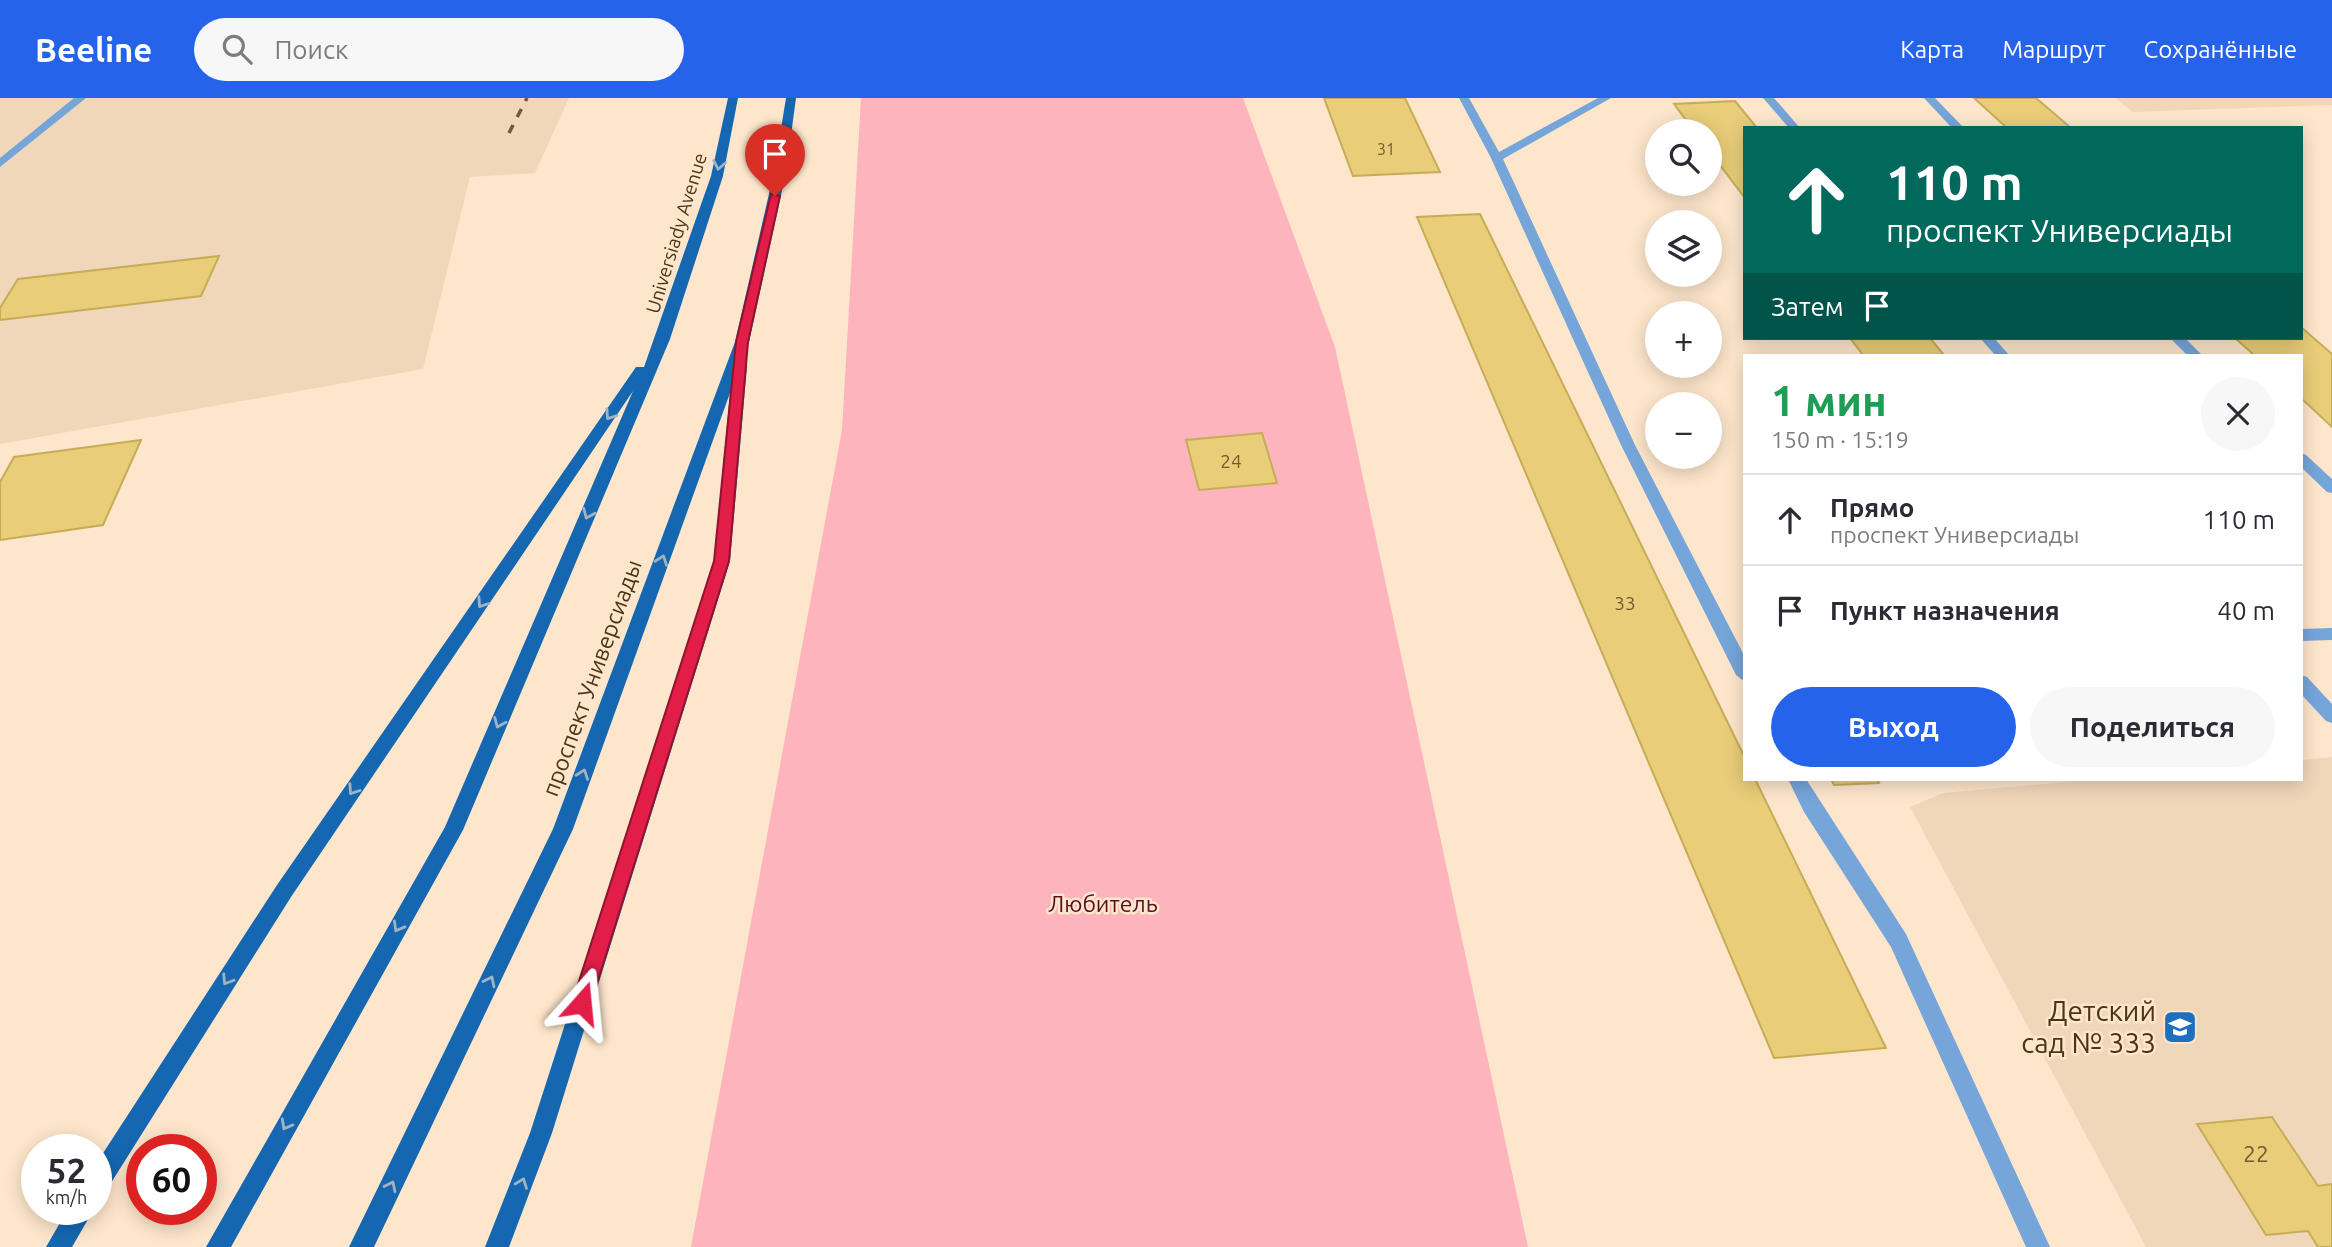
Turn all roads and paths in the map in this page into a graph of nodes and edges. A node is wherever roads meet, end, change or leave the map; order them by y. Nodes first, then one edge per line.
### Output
1 (81, 98) edge
2 (733, 98) edge
3 (791, 98) edge
4 (1464, 98) edge
5 (1606, 98) edge
6 (1768, 98) edge
7 (1929, 98) edge
8 (1793, 126) edge
9 (1957, 126) edge
10 (1497, 158) junction
11 (0, 164) edge
12 (663, 339) junction
13 (1988, 340) edge
14 (2179, 340) edge
15 (742, 342) junction
16 (2002, 354) edge
17 (2194, 354) edge
18 (2303, 460) edge
19 (2332, 488) edge
20 (2332, 634) edge
21 (2303, 635) edge
22 (1743, 671) edge
23 (2303, 684) edge
24 (2332, 716) edge
25 (1798, 781) edge
26 (112, 1161) edge
27 (72, 1225) edge
28 (58, 1247) edge
29 (218, 1247) edge
30 (361, 1247) edge
31 (497, 1247) edge
32 (2038, 1247) edge

1 - 11 lane
2 -> 12 main road, Universiady Avenue
3 - 15 main road, проспект Универсиады
4 - 10 lane
5 - 10 lane
6 - 8 lane
7 - 9 lane
10 - 22 lane
12 -> 26 main road
12 -> 29 main road
13 - 16 lane
14 - 17 lane
30 -> 15 main road, проспект Универсиады
31 -> 15 main road
18 - 19 lane
20 - 21 lane
23 - 24 lane
25 - 32 lane
27 - 28 main road

